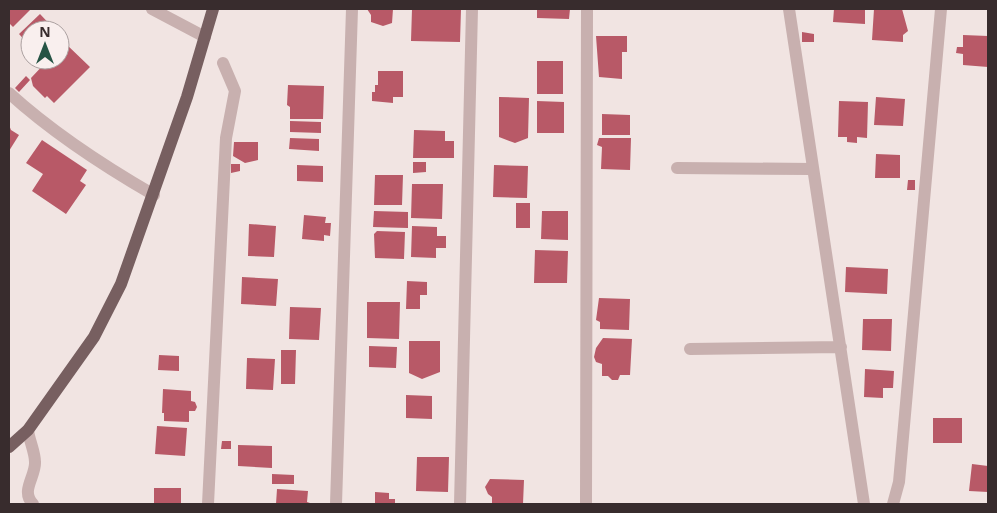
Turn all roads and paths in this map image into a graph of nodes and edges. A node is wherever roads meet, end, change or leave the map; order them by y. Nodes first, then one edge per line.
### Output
1 (152, 9) edge
2 (213, 9) edge
3 (352, 9) edge
4 (472, 9) edge
5 (587, 9) edge
6 (789, 9) edge
7 (941, 9) edge
8 (205, 37) junction
9 (223, 63) dead end
10 (9, 93) edge
11 (677, 168) dead end
12 (813, 169) junction
13 (154, 195) junction
14 (841, 347) junction
15 (690, 349) dead end
16 (28, 430) junction
17 (9, 447) edge
18 (33, 504) edge
19 (208, 504) edge
20 (336, 504) edge
21 (460, 504) edge
22 (586, 504) edge
23 (864, 504) edge
24 (893, 504) edge

1 - 8 street
2 - 8 main road
3 - 20 street
4 - 21 street
5 - 22 street
6 - 12 street
7 - 24 street
8 - 13 main road
9 - 19 street
10 - 13 street
11 - 12 street
12 - 14 street
13 - 16 main road
14 - 15 street
14 - 23 street
16 - 17 main road
16 - 18 street

